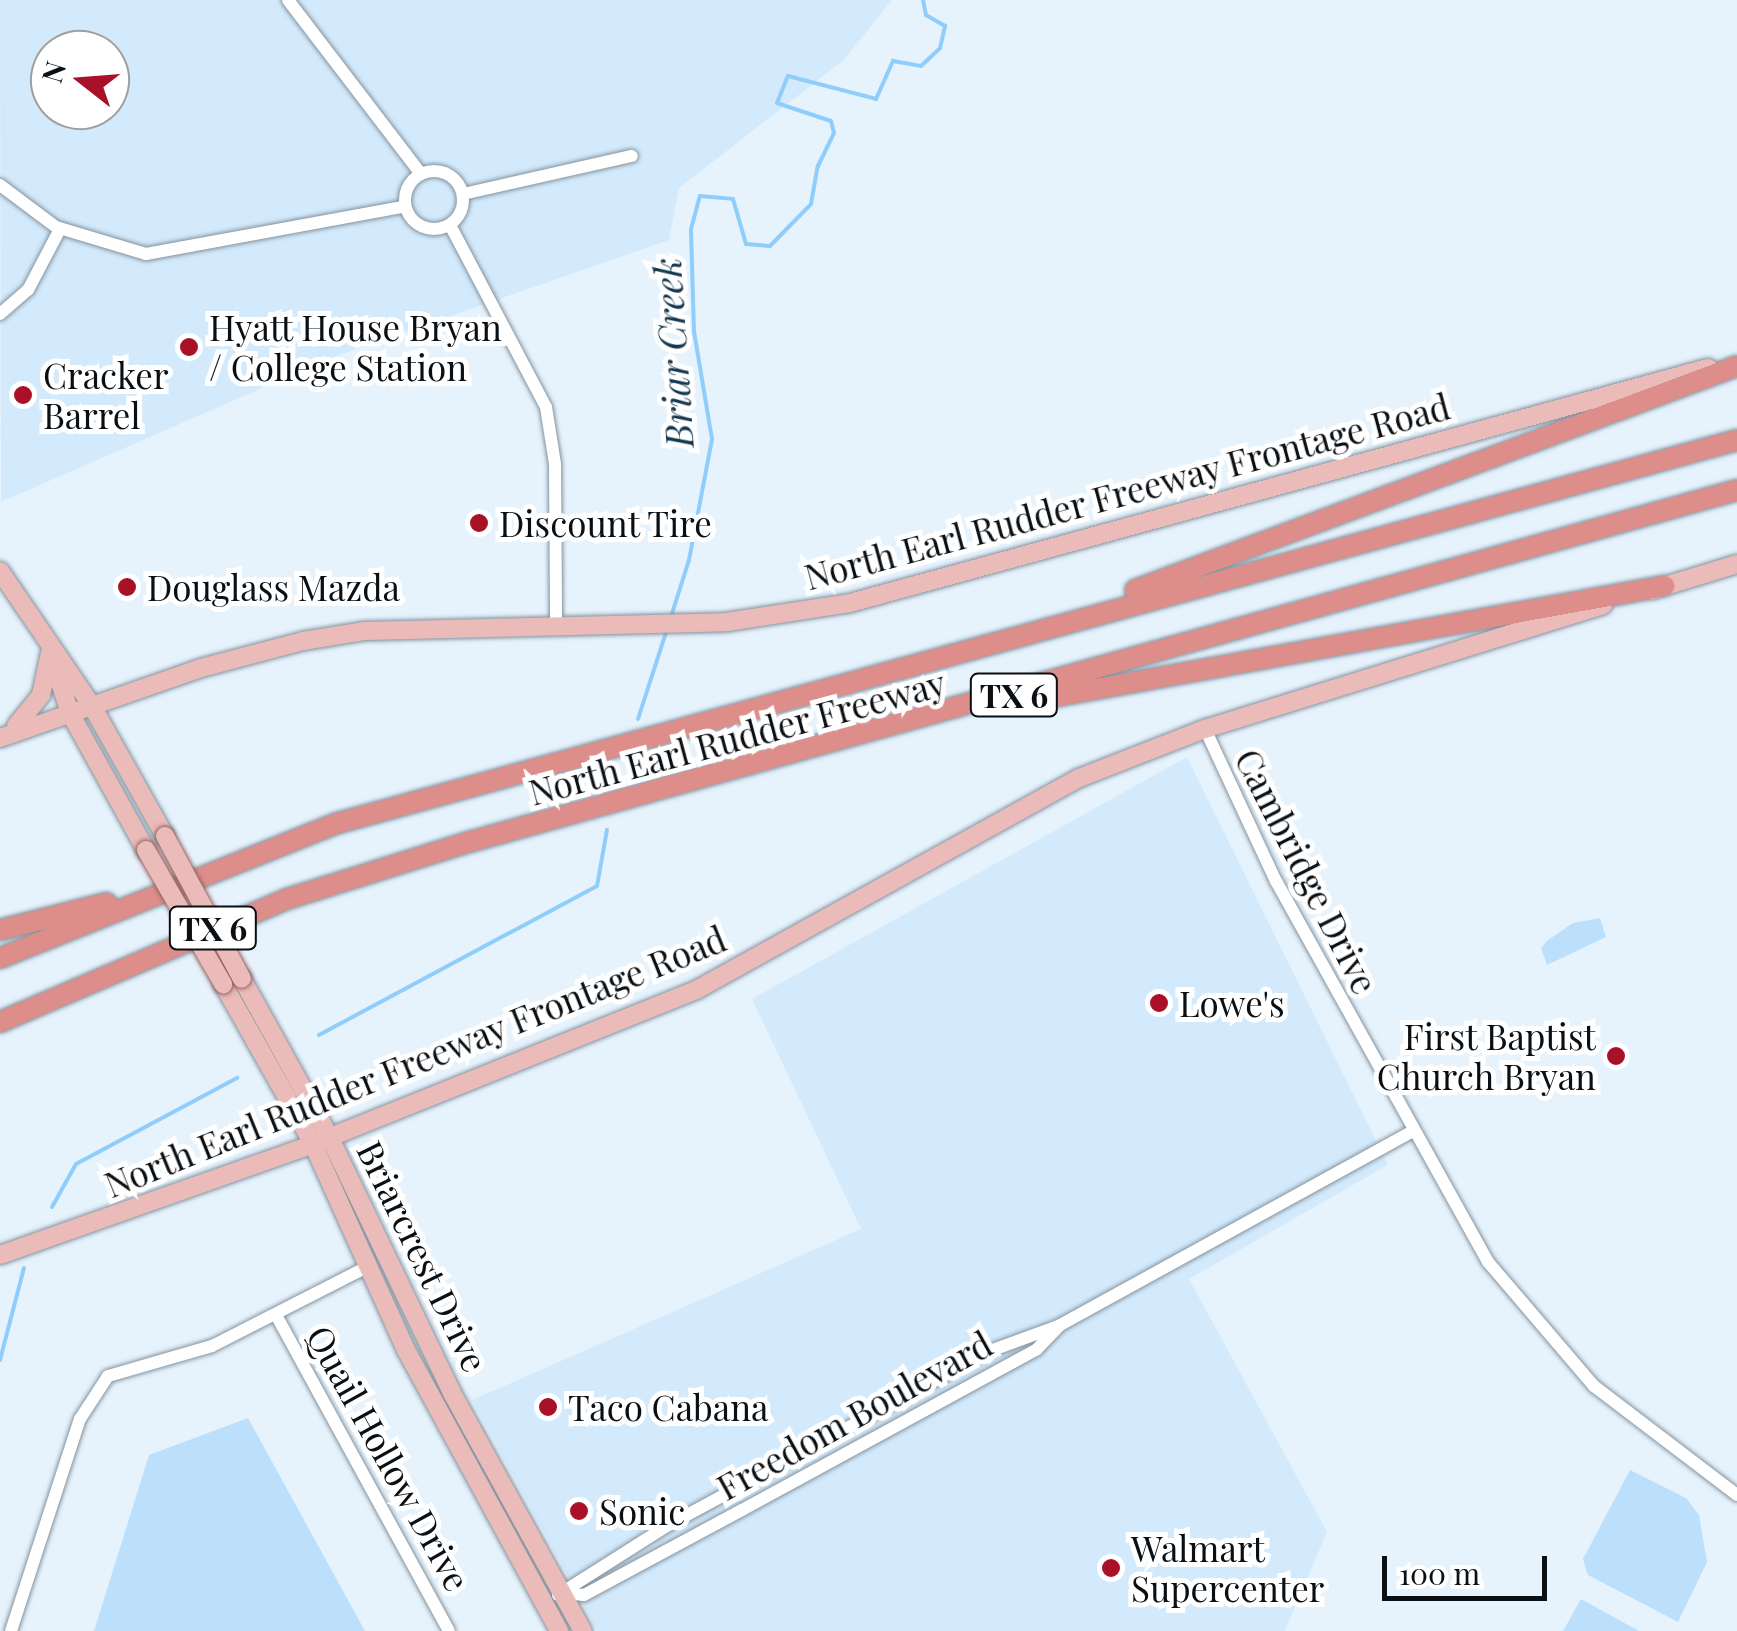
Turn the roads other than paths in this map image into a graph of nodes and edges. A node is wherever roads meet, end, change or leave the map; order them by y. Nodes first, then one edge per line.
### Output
1 (288, 0) edge
2 (632, 156) dead end
3 (420, 174) junction
4 (0, 185) edge
5 (463, 194) junction
6 (404, 207) junction
7 (450, 226) junction
8 (60, 229) junction
9 (0, 314) edge
10 (1737, 363) edge
11 (1737, 440) edge
12 (1737, 490) edge
13 (1737, 564) edge
14 (0, 571) edge
15 (1664, 586) junction
16 (556, 624) junction
17 (1026, 631) junction
18 (50, 652) junction
19 (92, 706) junction
20 (962, 710) junction
21 (70, 713) junction
22 (1204, 729) junction
23 (2, 738) edge
24 (148, 895) junction
25 (0, 930) edge
26 (0, 958) edge
27 (0, 1022) edge
28 (1411, 1132) junction
29 (321, 1140) junction
30 (0, 1254) edge
31 (366, 1268) junction
32 (276, 1314) junction
33 (1060, 1325) junction
34 (918, 1390) junction
35 (927, 1409) junction
36 (818, 1445) junction
37 (828, 1463) junction
38 (732, 1492) junction
39 (1737, 1495) edge
40 (742, 1510) junction
41 (562, 1592) junction
42 (544, 1604) junction
43 (11, 1631) edge
44 (448, 1631) edge
45 (559, 1631) edge
46 (582, 1631) edge

1 - 3 street
2 - 5 street
3 - 5 street
3 - 6 street
4 - 8 street
5 - 7 street
6 - 7 street
6 - 8 street
7 - 16 street
8 - 9 street
10 - 16 main road, North Earl Rudder Freeway Frontage Road
10 - 17 highway
11 - 17 highway, North Earl Rudder Freeway / TX 6
12 - 20 highway, North Earl Rudder Freeway / TX 6
13 - 15 main road, North Earl Rudder Freeway Frontage Road
14 - 18 main road, Briarcrest Drive
15 - 20 highway
15 - 22 main road, North Earl Rudder Freeway Frontage Road
16 - 19 main road, North Earl Rudder Freeway Frontage Road
17 - 24 highway, North Earl Rudder Freeway / TX 6
18 - 19 main road, Briarcrest Drive
18 - 21 main road, Briarcrest Drive
18 - 23 main road
19 - 21 main road, North Earl Rudder Freeway Frontage Road
19 - 29 main road, Briarcrest Drive, bridge
20 - 27 highway, North Earl Rudder Freeway / TX 6
21 - 23 main road, North Earl Rudder Freeway Frontage Road
21 - 29 main road, Briarcrest Drive, bridge
22 - 28 street, Cambridge Drive
22 - 29 main road, North Earl Rudder Freeway Frontage Road
24 - 25 highway
24 - 26 highway, North Earl Rudder Freeway / TX 6
28 - 33 street, Freedom Boulevard
28 - 39 street, Cambridge Drive
29 - 30 main road, North Earl Rudder Freeway Frontage Road
29 - 31 main road, Briarcrest Drive
29 - 41 main road, Briarcrest Drive
31 - 32 street
31 - 42 main road, Briarcrest Drive
32 - 43 street
32 - 44 street, Quail Hollow Drive
33 - 34 street, Freedom Boulevard
33 - 35 street, Freedom Boulevard
34 - 35 street
34 - 36 street, Freedom Boulevard
35 - 37 street, Freedom Boulevard
36 - 37 street
36 - 38 street, Freedom Boulevard
37 - 40 street, Freedom Boulevard
38 - 40 street
38 - 41 street, Freedom Boulevard
40 - 41 street, Freedom Boulevard
41 - 42 street, Freedom Boulevard
41 - 46 main road, Briarcrest Drive
42 - 45 main road, Briarcrest Drive

